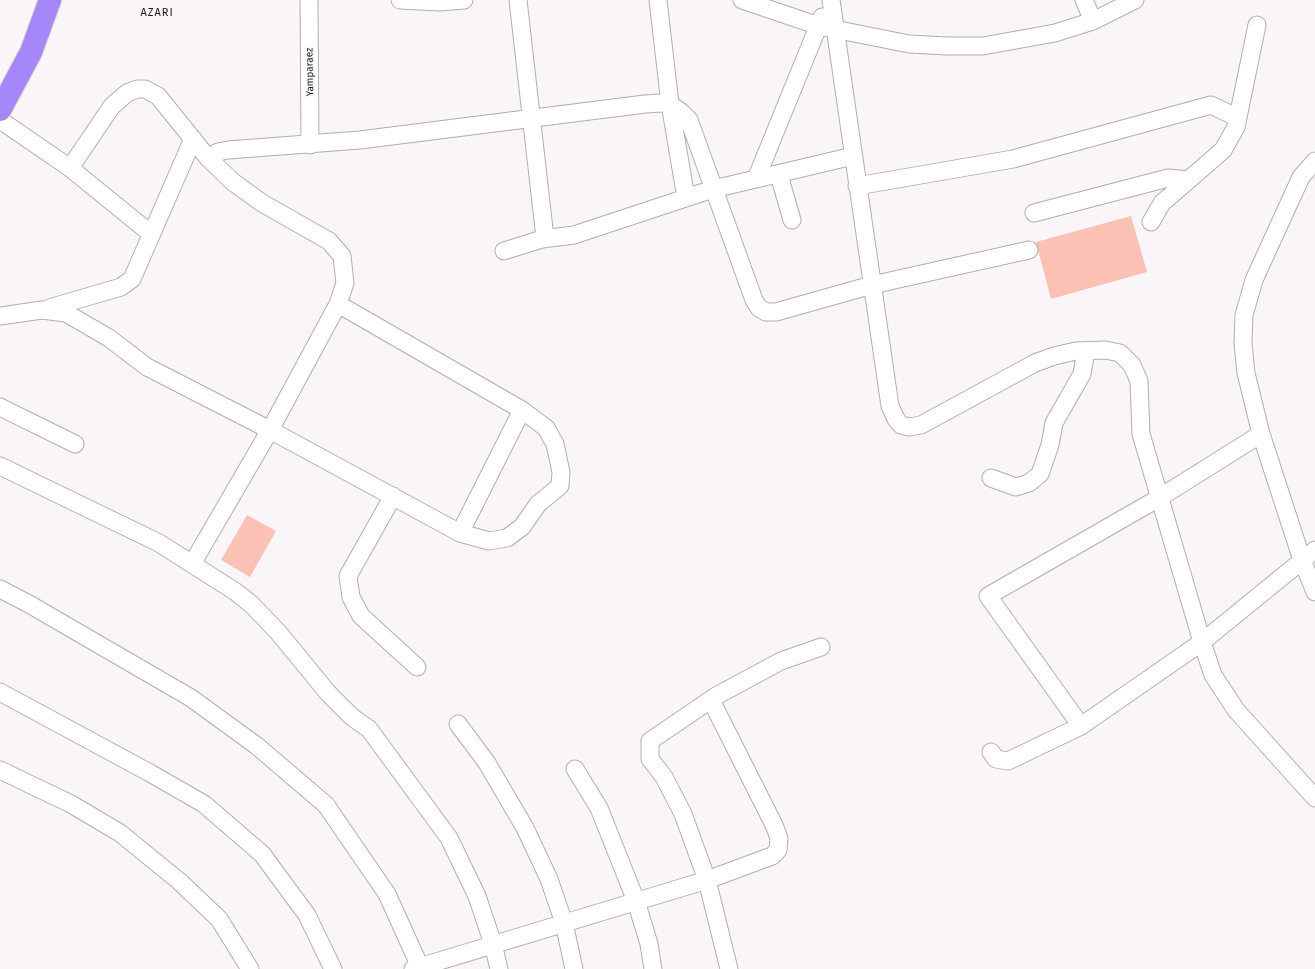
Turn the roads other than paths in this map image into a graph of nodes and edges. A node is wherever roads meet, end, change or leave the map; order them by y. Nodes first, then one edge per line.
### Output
1 (34, 0) edge
2 (50, 0) edge
3 (309, 0) edge
4 (400, 0) edge
5 (464, 0) edge
6 (518, 0) edge
7 (658, 0) edge
8 (742, 0) edge
9 (828, 0) edge
10 (831, 0) edge
11 (1084, 0) edge
12 (1135, 0) edge
13 (1093, 21) junction
14 (1258, 26) dead end
15 (827, 28) junction
16 (0, 81) edge
17 (670, 104) junction
18 (0, 110) edge
19 (1238, 118) junction
20 (530, 119) junction
21 (0, 120) edge
22 (193, 138) junction
23 (310, 144) junction
24 (853, 156) junction
25 (208, 158) junction
26 (1315, 161) edge
27 (70, 168) junction
28 (779, 175) junction
29 (756, 179) junction
30 (1188, 180) junction
31 (858, 186) junction
32 (713, 189) junction
33 (686, 198) junction
34 (1034, 213) dead end
35 (792, 220) dead end
36 (1151, 222) dead end
37 (150, 233) junction
38 (545, 238) junction
39 (1028, 250) dead end
40 (504, 251) dead end
41 (872, 285) junction
42 (338, 304) junction
43 (42, 310) junction
44 (0, 316) edge
45 (1086, 351) junction
46 (0, 407) edge
47 (522, 410) junction
48 (270, 430) junction
49 (1260, 434) junction
50 (75, 444) dead end
51 (0, 466) edge
52 (991, 478) dead end
53 (393, 496) junction
54 (1159, 498) junction
55 (460, 533) junction
56 (1309, 555) edge
57 (192, 564) junction
58 (0, 589) edge
59 (1315, 592) edge
60 (1202, 642) junction
61 (821, 647) dead end
62 (417, 667) dead end
63 (0, 692) edge
64 (711, 700) junction
65 (458, 724) dead end
66 (1081, 726) junction
67 (991, 752) dead end
68 (575, 768) dead end
69 (0, 770) edge
70 (1315, 798) edge
71 (707, 880) junction
72 (636, 901) junction
73 (564, 923) junction
74 (493, 944) junction
75 (418, 968) edge
76 (250, 969) edge
77 (333, 969) edge
78 (499, 969) edge
79 (574, 969) edge
80 (653, 969) edge
81 (729, 969) edge

1 - 16 highway
2 - 18 highway
3 - 23 street, Yamparaez
4 - 5 street
6 - 20 street
7 - 17 street
8 - 15 street
9 - 15 street
10 - 15 street
11 - 13 street
12 - 13 street
13 - 15 street
14 - 19 street
15 - 24 street
15 - 29 street
17 - 20 street
17 - 32 street
17 - 33 street
19 - 30 street
19 - 31 street
20 - 23 street
20 - 38 street
21 - 27 street
22 - 25 street
22 - 27 street
22 - 37 street
23 - 25 street
24 - 28 street
24 - 31 street
25 - 42 street
26 - 49 street
27 - 37 street
28 - 29 street
28 - 35 street
29 - 32 street
30 - 34 street
30 - 36 street
31 - 41 street
32 - 33 street
32 - 41 street
33 - 38 street
37 - 43 street
38 - 40 street
39 - 41 street
41 - 45 street
42 - 47 street
42 - 48 street
43 - 44 street
43 - 48 street
45 - 52 street
45 - 54 street
46 - 50 street
47 - 55 street
47 - 55 street
48 - 53 street
48 - 57 street
49 - 54 street
49 - 56 street
51 - 57 street
53 - 55 street
53 - 62 street
54 - 60 street
54 - 66 street
56 - 59 street
56 - 60 street
57 - 74 street
58 - 75 street
60 - 66 street
60 - 70 street
61 - 64 street
63 - 77 street
64 - 71 street
64 - 71 street
65 - 73 street
66 - 67 street
68 - 72 street
69 - 76 street
71 - 72 street
71 - 81 street
72 - 73 street
72 - 80 street
73 - 74 street
73 - 79 street
74 - 75 street
74 - 78 street

